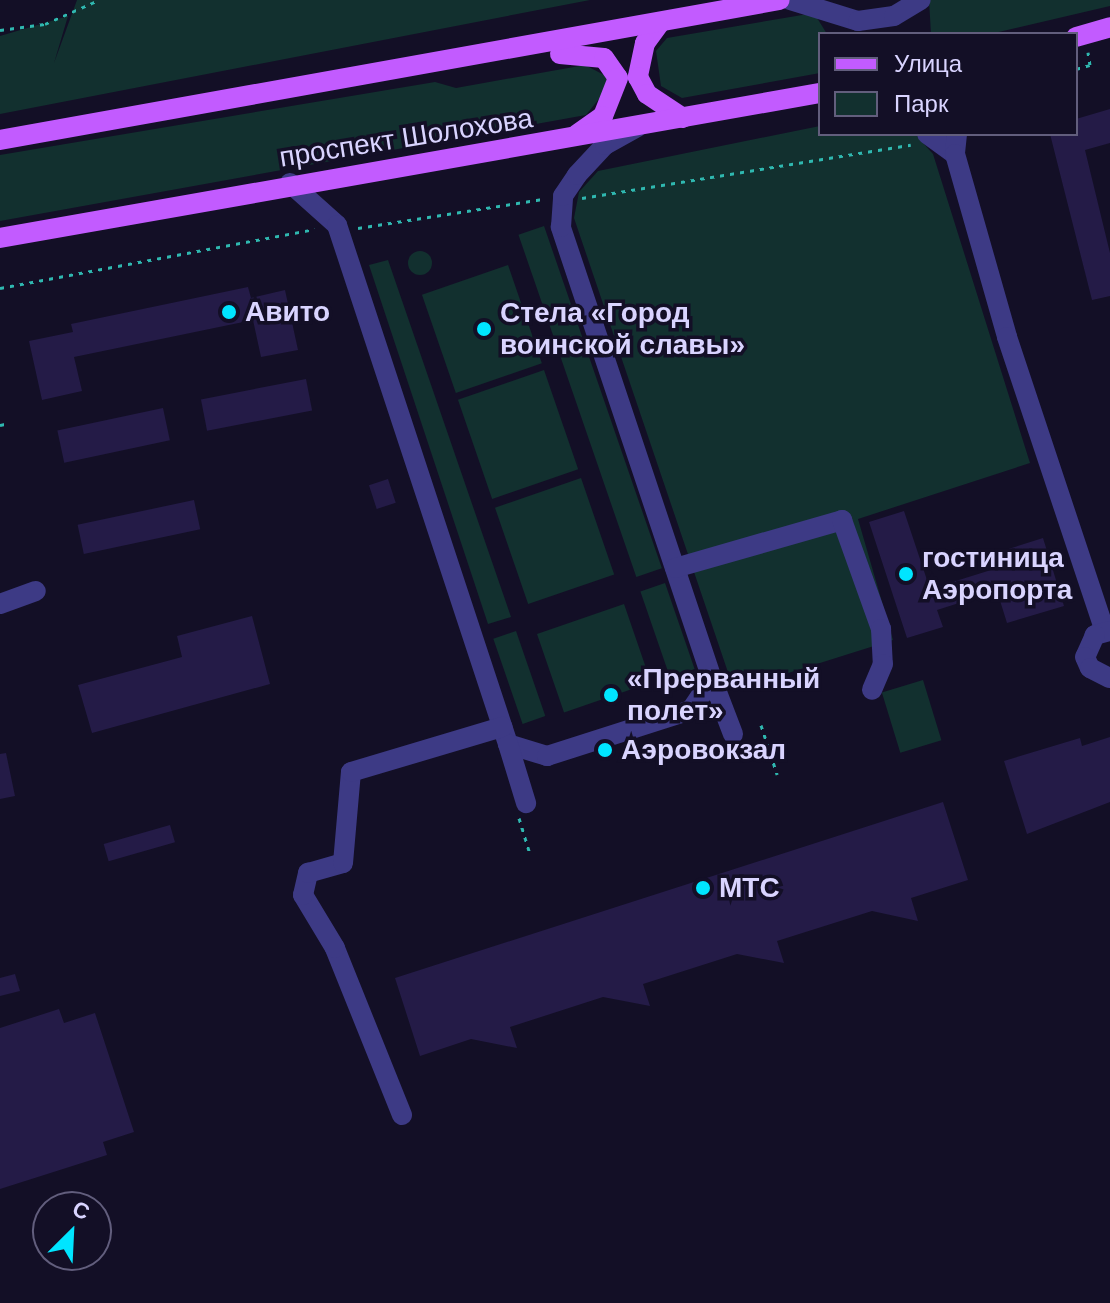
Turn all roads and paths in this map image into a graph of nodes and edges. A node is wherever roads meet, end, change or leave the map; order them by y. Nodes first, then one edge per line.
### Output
1 (99, 0) edge
2 (780, 0) edge
3 (790, 0) edge
4 (921, 0) edge
5 (659, 24) junction
6 (1110, 27) edge
7 (0, 30) edge
8 (1078, 36) edge
9 (502, 52) junction
10 (1090, 65) dead end
11 (1078, 68) edge
12 (818, 92) edge
13 (683, 118) junction
14 (637, 126) junction
15 (931, 137) edge
16 (570, 139) junction
17 (0, 140) edge
18 (956, 144) edge
19 (290, 183) junction
20 (561, 201) junction
21 (337, 225) junction
22 (0, 238) edge
23 (0, 288) edge
24 (675, 568) junction
25 (36, 591) dead end
26 (0, 604) edge
27 (1105, 626) edge
28 (1110, 678) edge
29 (712, 679) junction
30 (872, 690) dead end
31 (761, 725) dead end
32 (733, 734) dead end
33 (505, 736) junction
34 (777, 774) dead end
35 (521, 805) joint
36 (530, 854) dead end
37 (402, 1115) dead end

1 - 7 path
2 - 5 main road
3 - 4 street
5 - 9 main road
5 - 13 main road
6 - 8 main road
9 - 16 main road
9 - 17 main road
10 - 11 path
12 - 13 main road, проспект Шолохова
13 - 14 main road, проспект Шолохова
14 - 16 main road, проспект Шолохова
14 - 20 street
15 - 18 street
15 - 20 path
16 - 19 main road, проспект Шолохова
18 - 27 street
19 - 21 street
19 - 22 main road, проспект Шолохова
20 - 21 path
20 - 24 street
21 - 23 path
21 - 33 street
24 - 29 street
24 - 30 street
25 - 26 street
27 - 28 street
29 - 32 street
29 - 33 street
31 - 34 path
33 - 35 street
33 - 37 street
35 - 36 path

